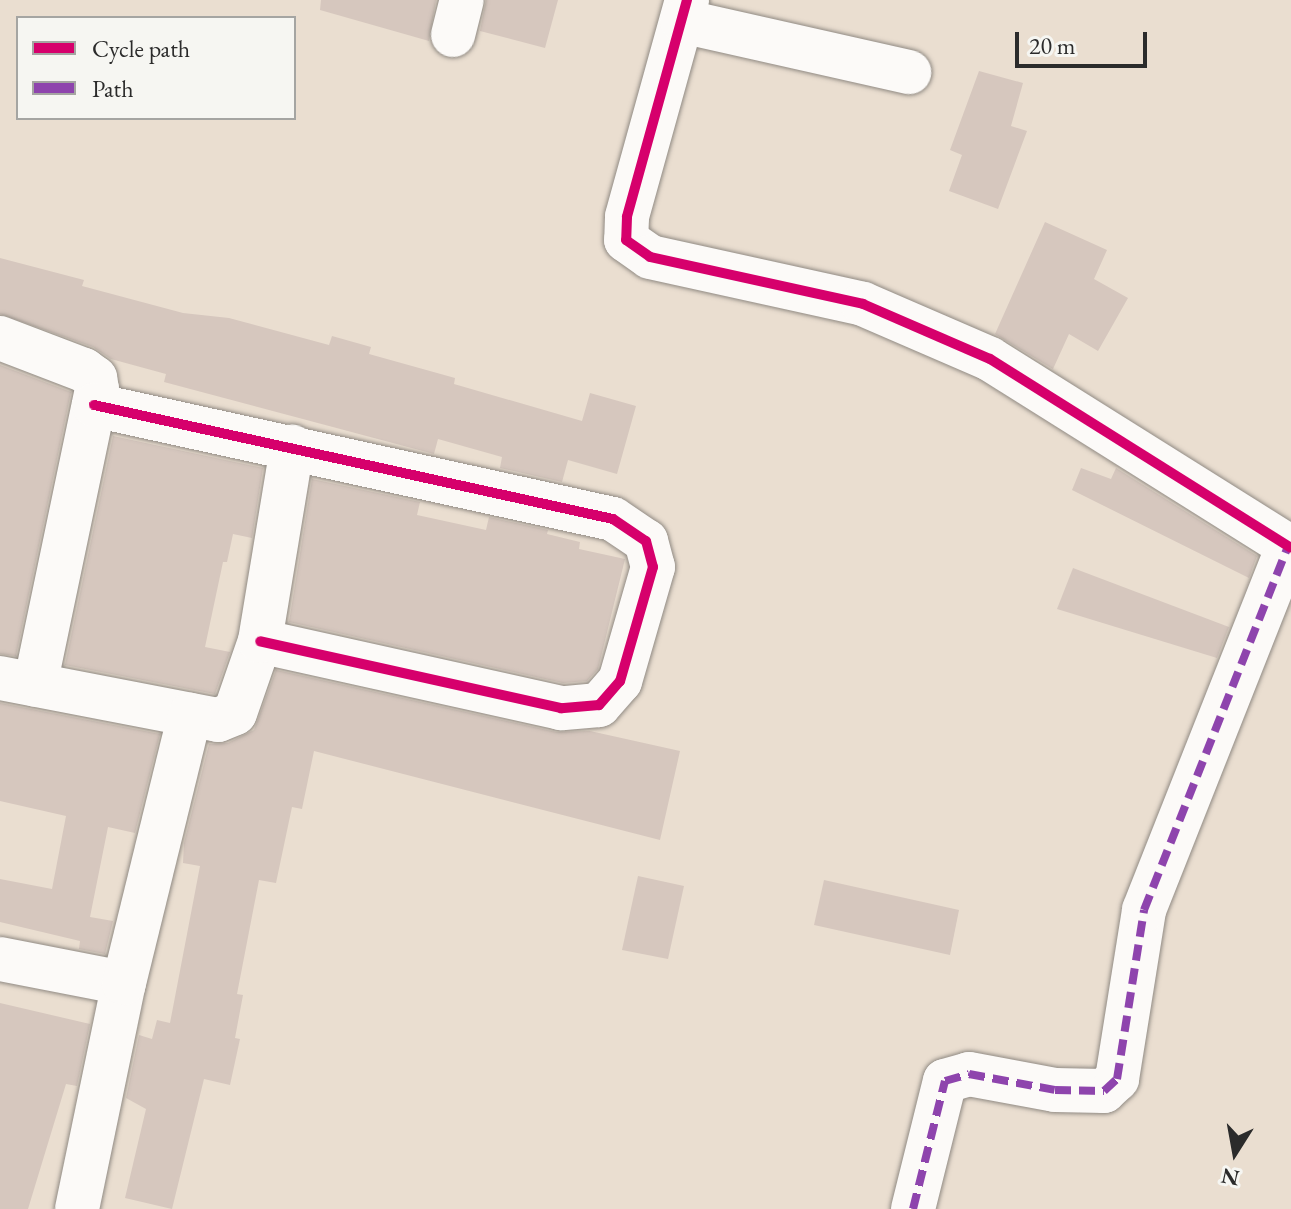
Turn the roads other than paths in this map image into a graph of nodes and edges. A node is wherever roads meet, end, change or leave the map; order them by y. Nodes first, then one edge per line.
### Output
1 (685, 10) edge
2 (909, 72) dead end
3 (0, 338) edge
4 (94, 405) junction
5 (292, 447) junction
6 (1290, 548) edge
7 (260, 641) junction
8 (17, 681) edge
9 (190, 715) junction
10 (0, 959) edge
11 (124, 983) junction
12 (77, 1209) edge
13 (913, 1209) edge

1 - 2 street
1 - 6 street
3 - 4 street
4 - 5 street
4 - 8 street
5 - 7 street
5 - 7 street
6 - 13 street
7 - 9 street
8 - 9 street
9 - 11 street
10 - 11 street
11 - 12 street

